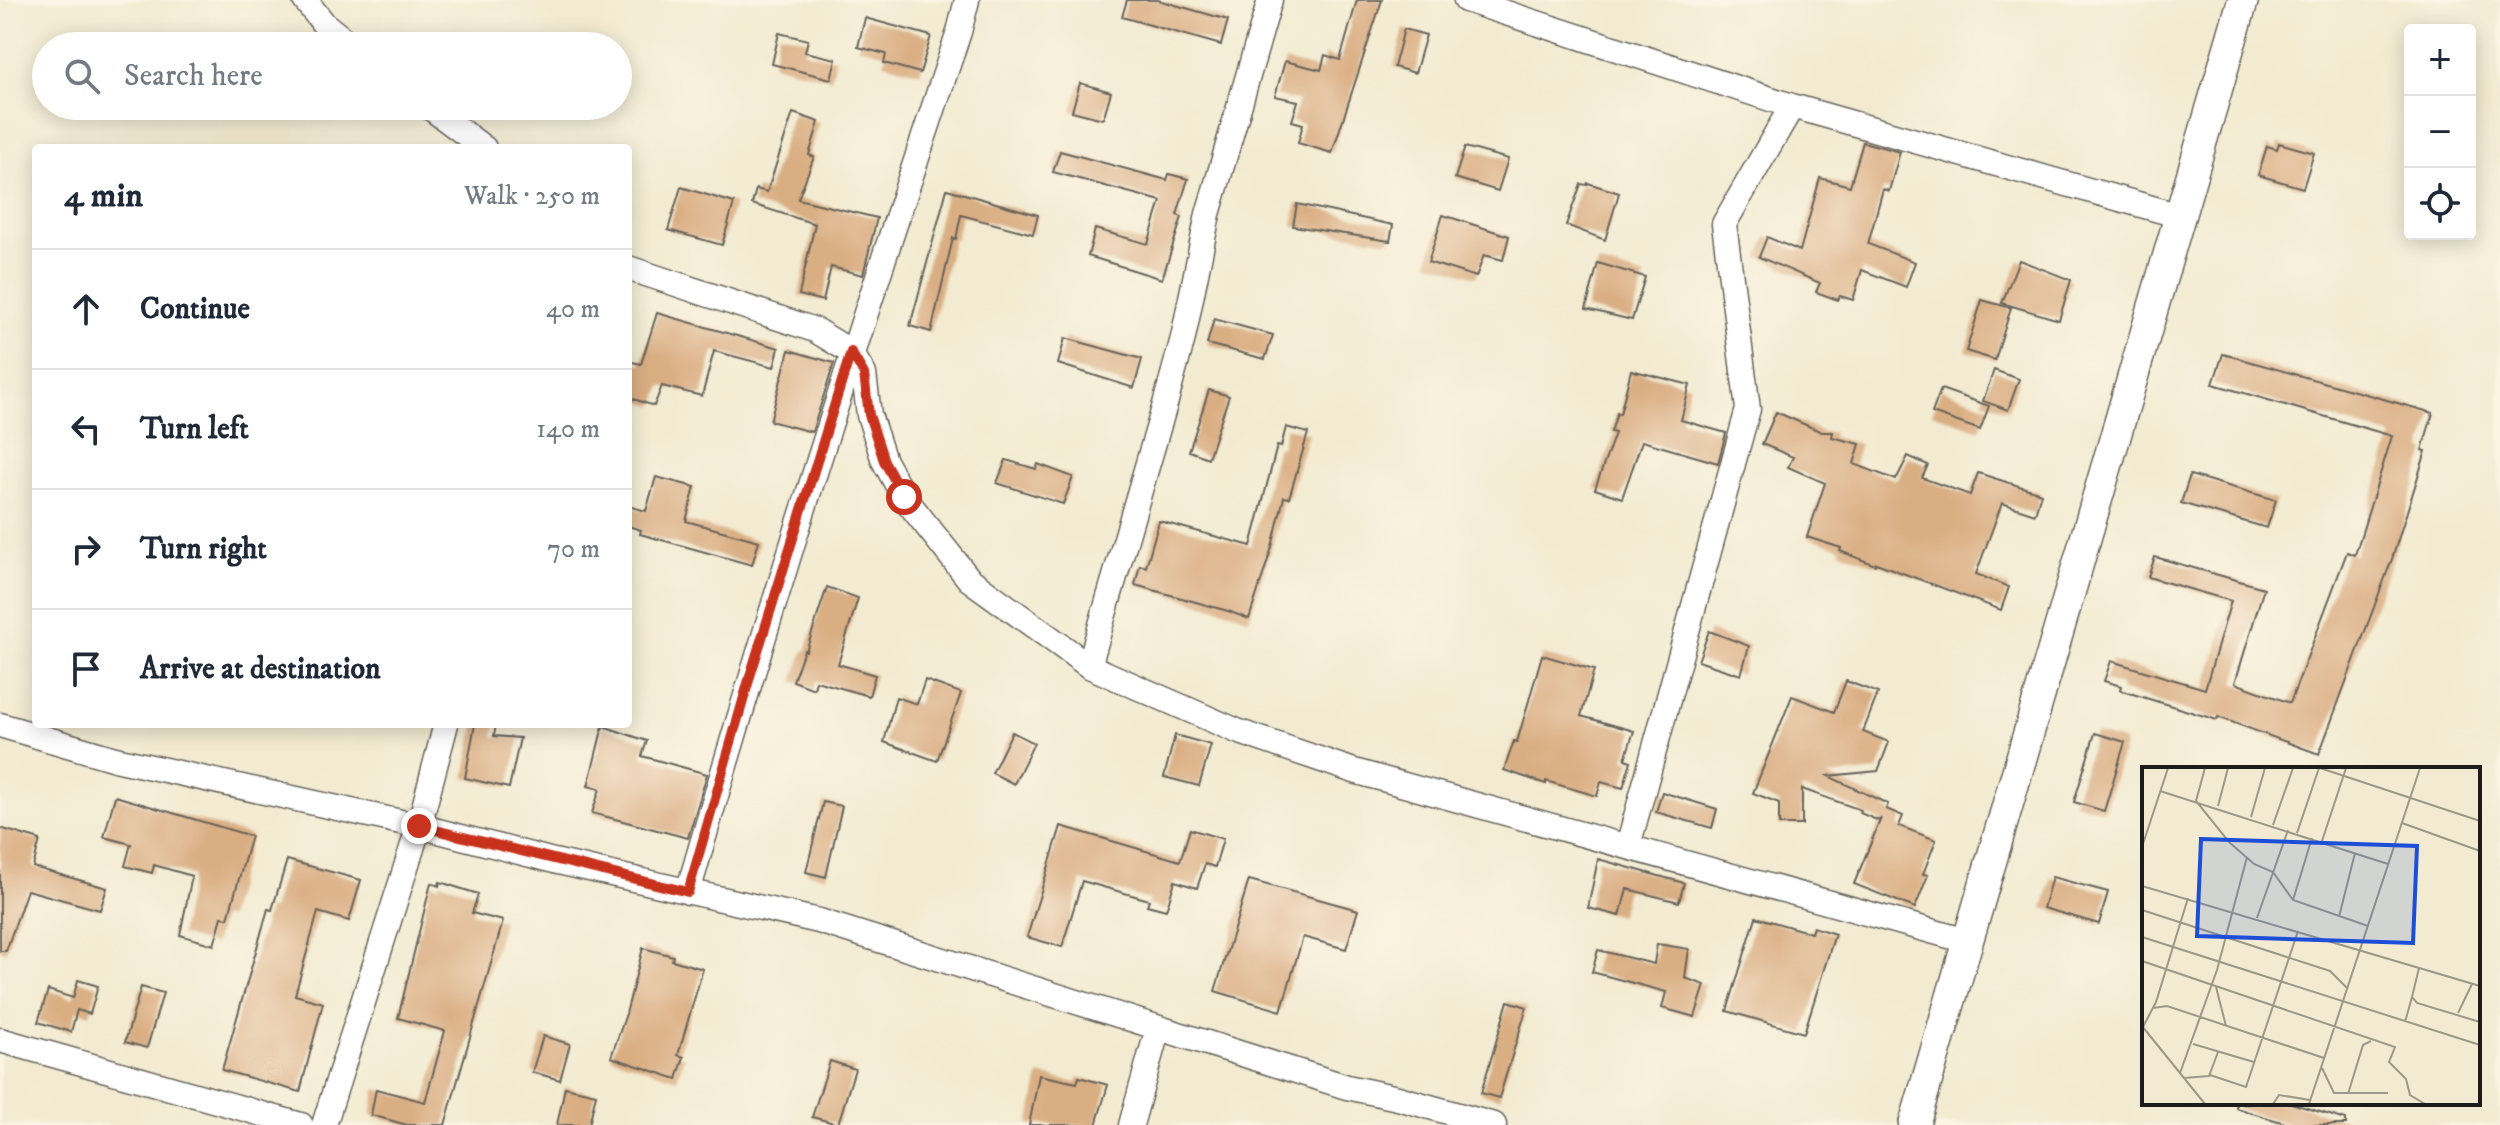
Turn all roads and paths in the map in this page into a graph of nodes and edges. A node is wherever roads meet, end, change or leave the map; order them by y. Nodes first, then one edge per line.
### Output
1 (305, 0) edge
2 (967, 0) edge
3 (1270, 0) edge
4 (1466, 0) edge
5 (2243, 0) edge
6 (334, 32) edge
7 (1792, 106) junction
8 (447, 120) edge
9 (479, 144) edge
10 (2180, 216) junction
11 (632, 269) edge
12 (851, 352) junction
13 (1089, 666) junction
14 (0, 725) edge
15 (445, 728) edge
16 (419, 826) junction
17 (1628, 846) junction
18 (688, 892) junction
19 (1967, 941) junction
20 (1158, 1028) junction
21 (0, 1040) edge
22 (301, 1125) edge
23 (324, 1125) edge
24 (1131, 1125) edge
25 (1494, 1125) edge
26 (1914, 1125) edge

1 - 6 street
2 - 12 street
3 - 13 street
4 - 7 street
5 - 10 street
7 - 10 street
7 - 17 street
8 - 9 street
10 - 19 street
11 - 12 street
12 - 13 street
12 - 18 street
13 - 17 street
14 - 16 street
15 - 16 street
16 - 18 street
16 - 23 street
17 - 19 street
18 - 20 street
19 - 26 street
20 - 24 street
20 - 25 street
21 - 22 street

